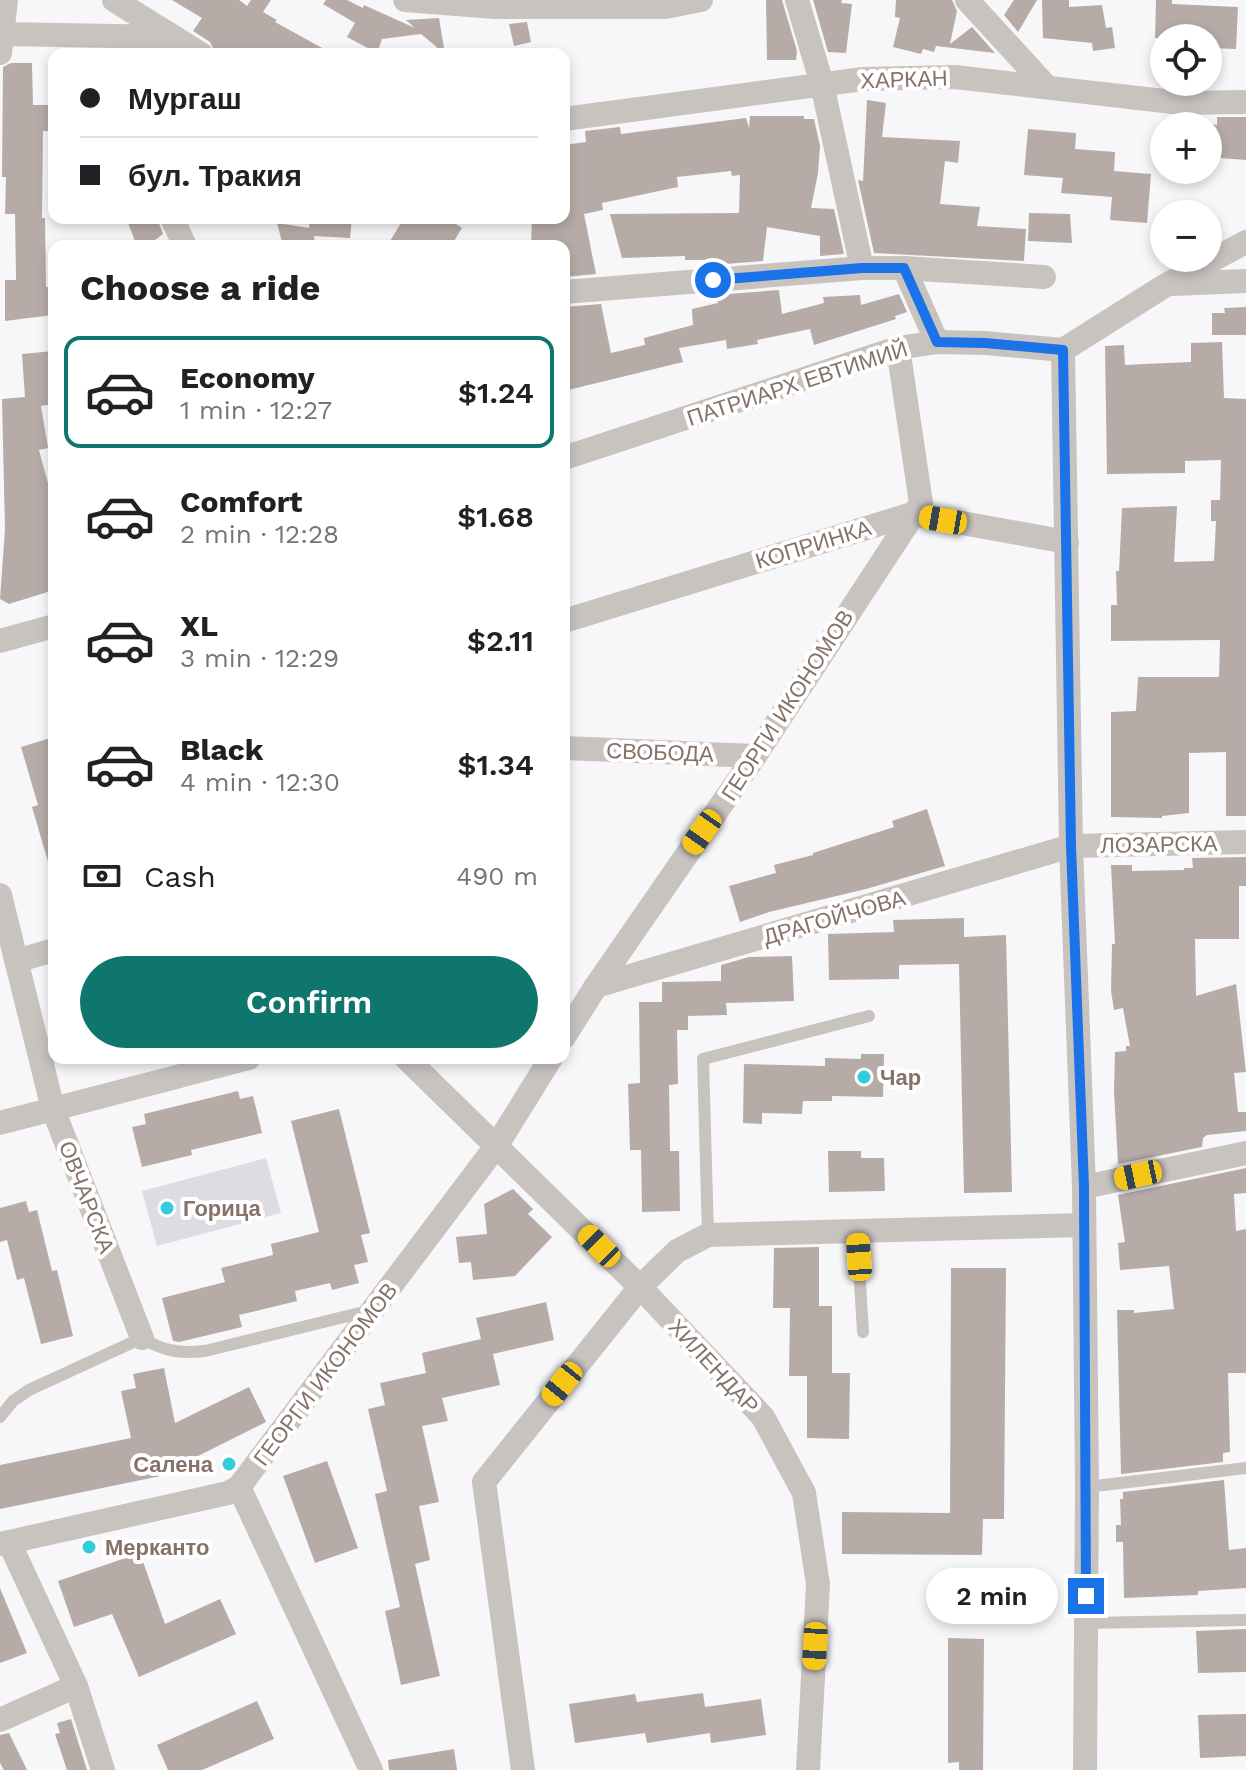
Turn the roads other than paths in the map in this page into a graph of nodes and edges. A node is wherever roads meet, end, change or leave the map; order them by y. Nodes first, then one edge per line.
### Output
1 (6, 0) edge
2 (114, 0) edge
3 (405, 0) edge
4 (701, 0) edge
5 (797, 0) edge
6 (967, 0) edge
7 (174, 37) junction
8 (1, 40) edge
9 (90, 44) edge
10 (191, 48) edge
11 (822, 84) junction
12 (1046, 86) junction
13 (1246, 102) edge
14 (570, 118) edge
15 (1246, 242) edge
16 (862, 268) junction
17 (904, 268) junction
18 (1044, 277) dead end
19 (1246, 281) edge
20 (1166, 285) junction
21 (570, 292) edge
22 (937, 342) junction
23 (898, 348) junction
24 (1063, 350) junction
25 (570, 456) edge
26 (912, 514) junction
27 (1067, 542) junction
28 (570, 619) edge
29 (48, 629) edge
30 (0, 641) edge
31 (570, 748) edge
32 (755, 756) junction
33 (1246, 842) edge
34 (1071, 846) junction
35 (0, 895) edge
36 (48, 952) edge
37 (16, 961) junction
38 (596, 986) junction
39 (869, 1016) dead end
40 (570, 1027) edge
41 (226, 1064) edge
42 (412, 1064) edge
43 (547, 1064) edge
44 (53, 1109) junction
45 (0, 1123) edge
46 (497, 1145) junction
47 (1246, 1153) edge
48 (1084, 1187) junction
49 (1084, 1225) junction
50 (857, 1233) junction
51 (708, 1235) junction
52 (640, 1287) junction
53 (375, 1310) junction
54 (863, 1332) dead end
55 (142, 1338) junction
56 (0, 1417) edge
57 (1246, 1468) edge
58 (239, 1487) junction
59 (1087, 1487) junction
60 (4, 1543) edge
61 (1246, 1620) edge
62 (1086, 1623) junction
63 (76, 1686) junction
64 (0, 1720) edge
65 (103, 1770) edge
66 (371, 1770) edge
67 (523, 1770) edge
68 (808, 1770) edge
69 (1085, 1770) edge

1 - 8 street
2 - 7 street
3 - 4 street
5 - 11 street
6 - 12 street
7 - 9 street
7 - 10 street
8 - 9 street
11 - 12 street, ХАРКАН
11 - 14 street, ХАРКАН
11 - 16 street
12 - 13 street, ХАРКАН
15 - 20 street
16 - 17 street
16 - 21 street
17 - 18 street
17 - 22 street
19 - 20 street
20 - 24 street
22 - 23 street, ПАТРИАРХ ЕВТИМИЙ
22 - 24 street, ПАТРИАРХ ЕВТИМИЙ
23 - 25 street, ПАТРИАРХ ЕВТИМИЙ
23 - 26 street, ГЕОРГИ ИКОНОМОВ
24 - 27 street
26 - 27 street, КОПРИНКА
26 - 28 street, КОПРИНКА
26 - 32 street, ГЕОРГИ ИКОНОМОВ
27 - 34 street
29 - 30 street
31 - 32 street, СВОБОДА
32 - 38 street, ГЕОРГИ ИКОНОМОВ
33 - 34 street, ЛОЗАРСКА
34 - 38 street, ДРАГОЙЧОВА
34 - 48 street
35 - 37 street, ОВЧАРСКА
36 - 37 street
37 - 44 street, ОВЧАРСКА
38 - 40 street, ГЕОРГИ ИКОНОМОВ
39 - 51 lane
41 - 44 street
42 - 46 street, ХИЛЕНДАР
43 - 46 street, ГЕОРГИ ИКОНОМОВ
44 - 45 street
44 - 55 street, ОВЧАРСКА
46 - 52 street, ХИЛЕНДАР
46 - 53 street, ГЕОРГИ ИКОНОМОВ
47 - 48 street
48 - 49 street
49 - 50 street
49 - 59 street
50 - 51 street
50 - 54 lane
51 - 52 street
52 - 67 street
52 - 68 street, ХИЛЕНДАР
53 - 55 lane
53 - 58 street, ГЕОРГИ ИКОНОМОВ
55 - 56 lane
57 - 59 lane
58 - 60 street, ГЕОРГИ ИКОНОМОВ
58 - 66 street
59 - 62 street
60 - 63 street
61 - 62 lane
62 - 69 street
63 - 64 street
63 - 65 street

